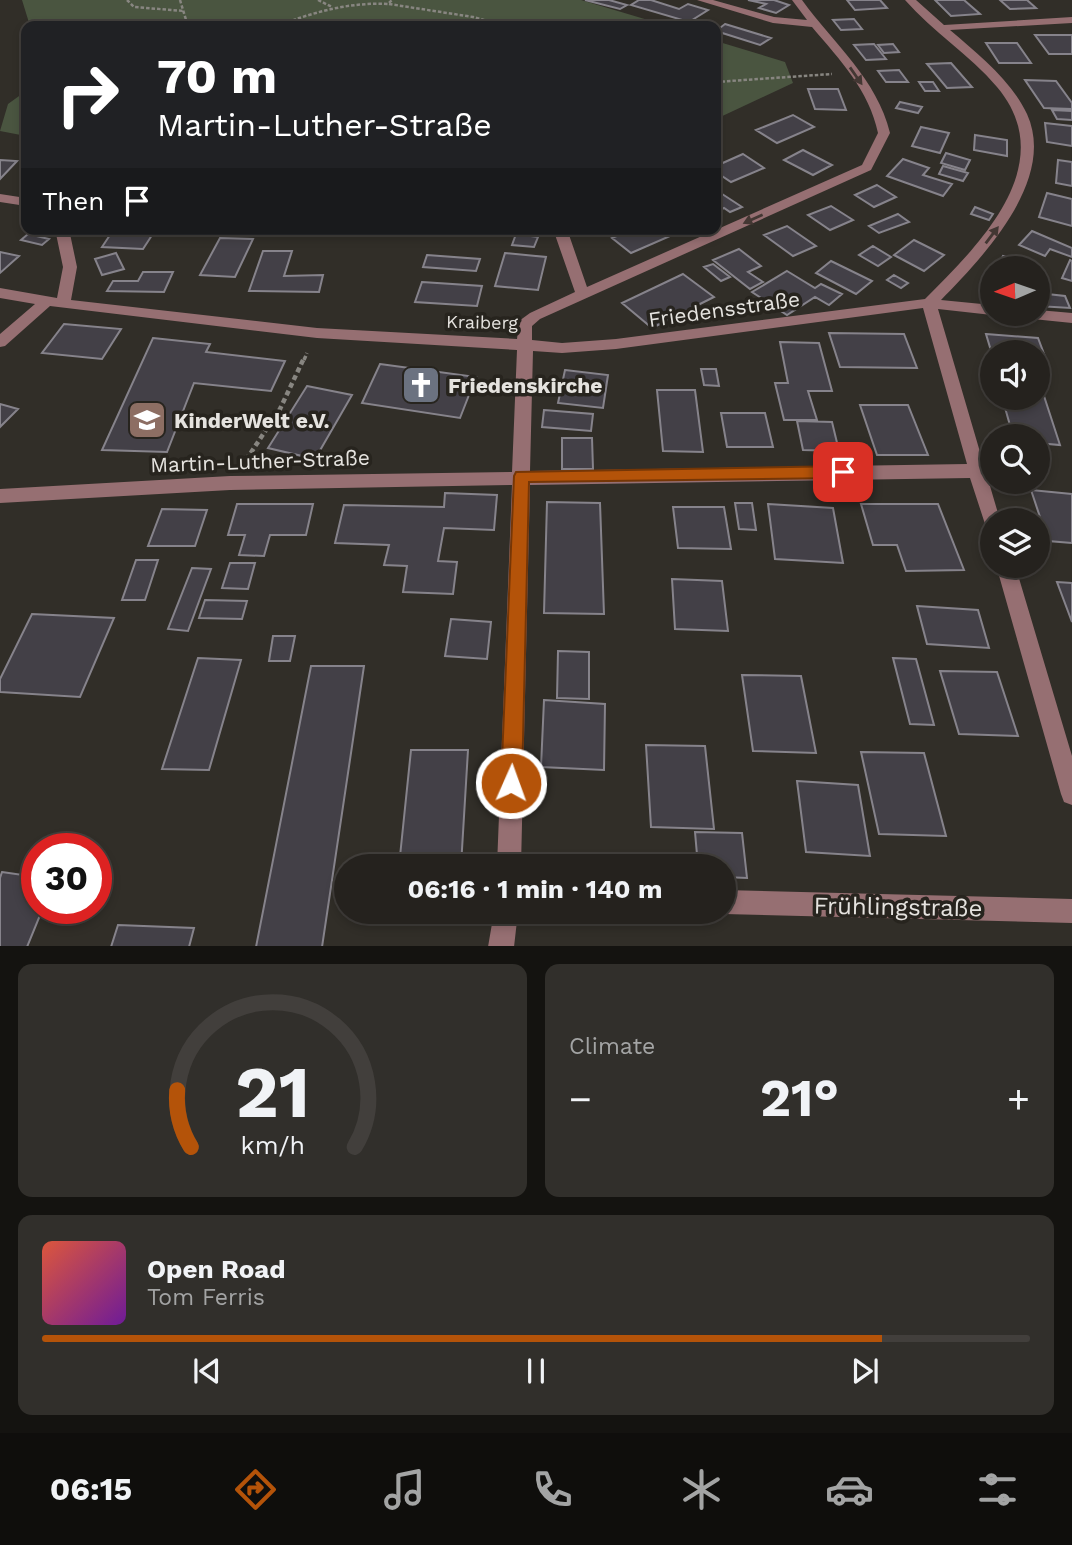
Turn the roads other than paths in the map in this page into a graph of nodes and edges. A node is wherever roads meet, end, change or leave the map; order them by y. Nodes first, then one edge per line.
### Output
1 (702, 0) edge
2 (797, 0) edge
3 (909, 0) edge
4 (1072, 20) edge
5 (813, 24) junction
6 (940, 28) junction
7 (0, 198) edge
8 (21, 201) edge
9 (721, 229) edge
10 (64, 235) edge
11 (562, 235) edge
12 (709, 235) edge
13 (0, 293) edge
14 (583, 295) junction
15 (54, 302) junction
16 (929, 303) junction
17 (980, 309) edge
18 (1050, 316) edge
19 (1072, 318) edge
20 (0, 342) edge
21 (525, 345) junction
22 (977, 471) junction
23 (522, 476) junction
24 (0, 496) edge
25 (988, 508) edge
26 (1009, 578) edge
27 (1072, 794) edge
28 (509, 854) edge
29 (736, 902) edge
30 (1072, 911) edge
31 (504, 924) edge
32 (501, 946) edge

1 - 5 street
2 - 5 street, Kraiberg
3 - 6 street
4 - 6 street
5 -> 9 street, Kraiberg
16 -> 6 street
7 - 8 street
10 - 15 street
11 - 14 street
12 - 14 street, Kraiberg
13 - 15 street, Kraiberg
14 - 21 street, Kraiberg
15 - 20 street
15 - 21 street, Kraiberg
16 - 17 street, Friedensstraße
16 - 21 street, Friedensstraße
16 - 22 street
18 - 19 street
21 - 23 street
22 - 23 street, Martin-Luther-Straße
22 - 25 street
23 - 24 street, Martin-Luther-Straße
23 - 28 street
26 - 27 street
29 - 30 street, Frühlingstraße
31 - 32 street

